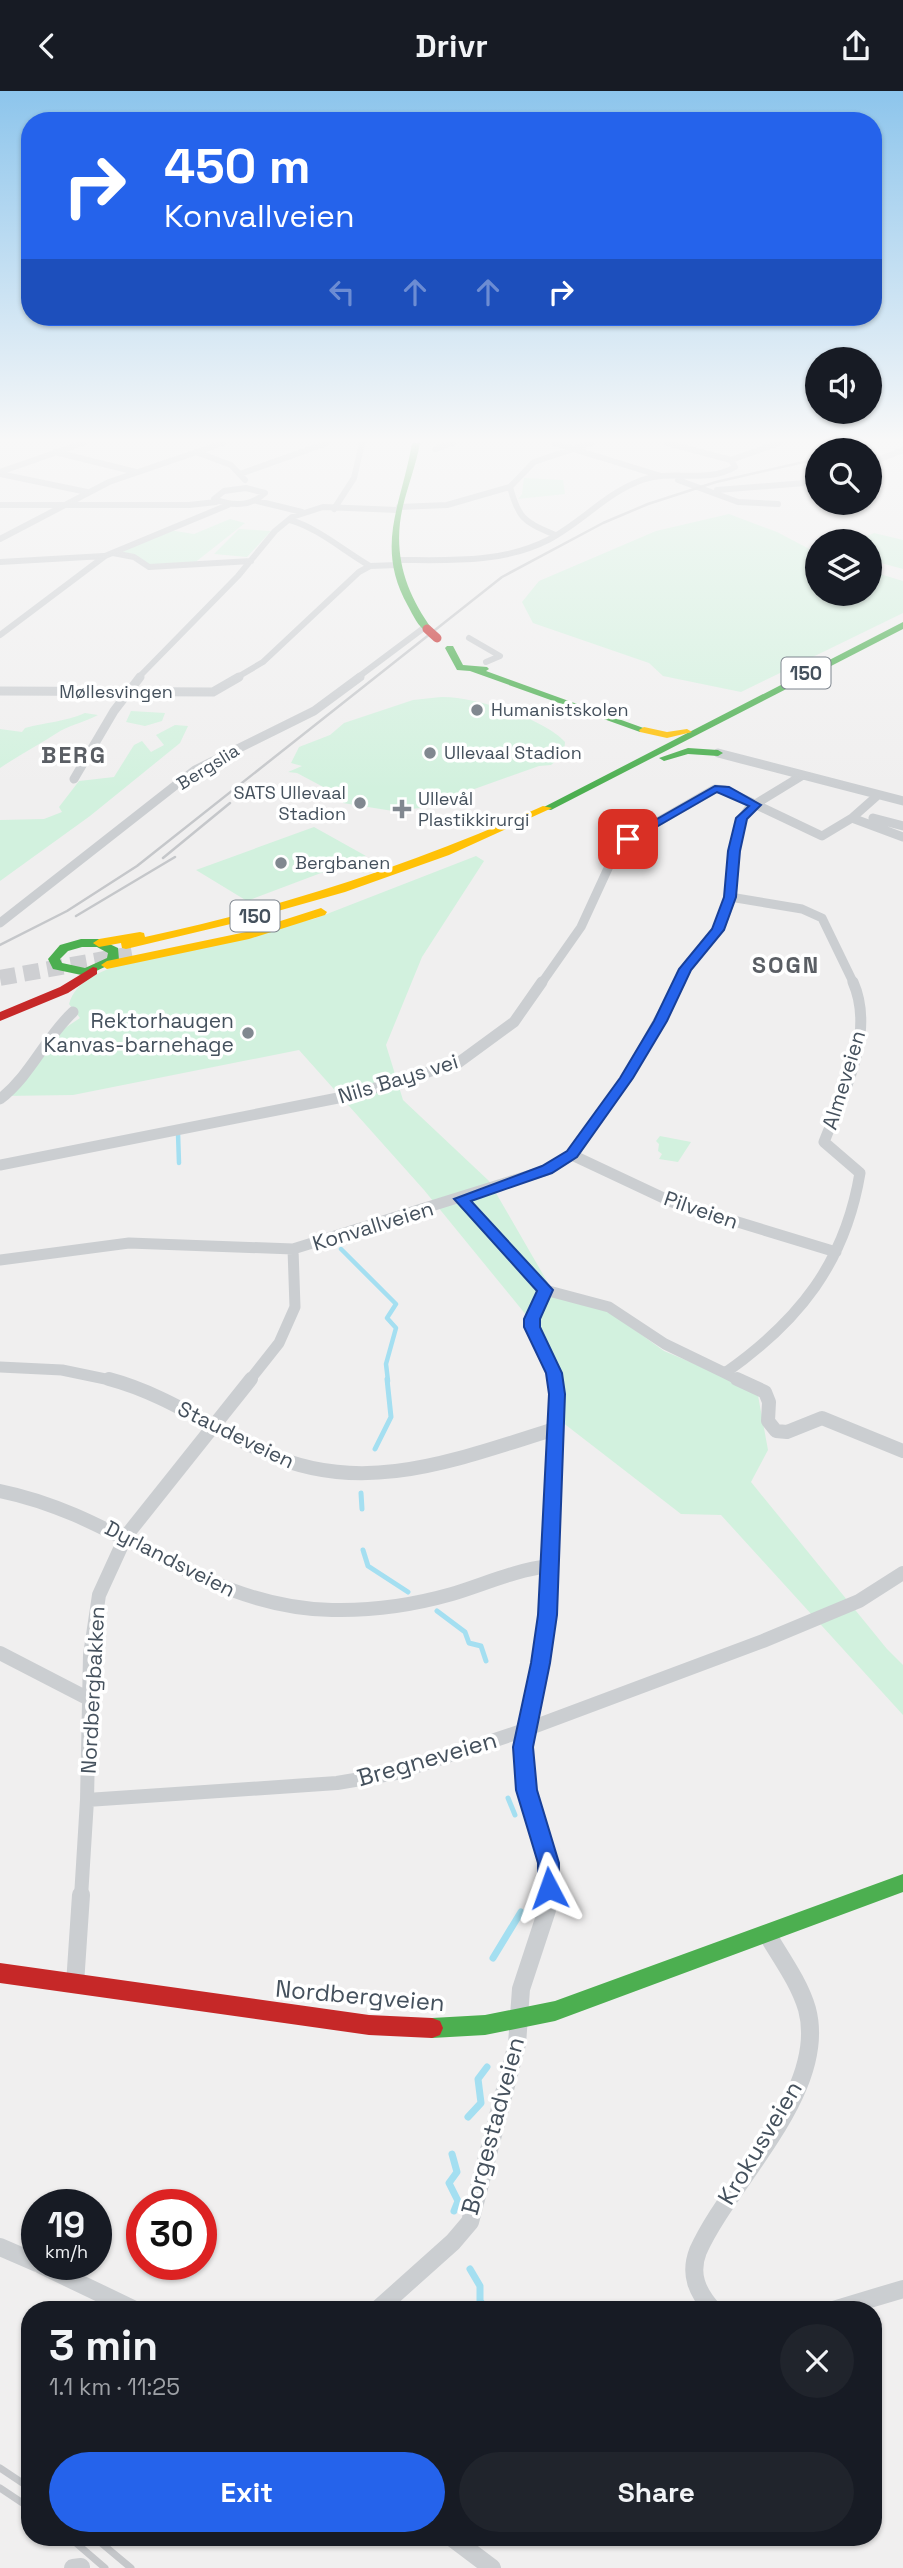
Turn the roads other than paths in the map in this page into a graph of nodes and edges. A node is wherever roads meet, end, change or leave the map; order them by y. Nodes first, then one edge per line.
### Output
1 (53, 559) edge
2 (104, 559) edge
3 (134, 559) edge
4 (253, 559) edge
5 (358, 559) edge
6 (396, 559) edge
7 (467, 559) edge
8 (251, 561) junction
9 (0, 562) edge
10 (396, 563) junction
11 (370, 566) junction
12 (903, 625) edge
13 (903, 631) edge
14 (0, 635) edge
15 (435, 635) junction
16 (469, 638) dead end
17 (481, 665) junction
18 (129, 690) junction
19 (0, 691) edge
20 (715, 725) junction
21 (644, 730) junction
22 (718, 753) junction
23 (650, 760) junction
24 (802, 774) junction
25 (74, 779) dead end
26 (878, 795) junction
27 (903, 801) edge
28 (756, 805) junction
29 (855, 815) junction
30 (903, 826) edge
31 (903, 837) edge
32 (381, 878) junction
33 (365, 893) junction
34 (730, 897) junction
35 (0, 923) edge
36 (99, 943) junction
37 (61, 968) junction
38 (100, 968) junction
39 (48, 997) junction
40 (73, 1011) dead end
41 (0, 1017) edge
42 (0, 1099) edge
43 (572, 1154) junction
44 (0, 1165) edge
45 (462, 1199) junction
46 (293, 1249) junction
47 (836, 1252) junction
48 (0, 1260) edge
49 (545, 1290) junction
50 (0, 1367) edge
51 (726, 1373) junction
52 (216, 1427) junction
53 (555, 1429) junction
54 (903, 1451) edge
55 (0, 1491) edge
56 (126, 1536) junction
57 (548, 1566) junction
58 (903, 1573) edge
59 (0, 1653) edge
60 (89, 1699) junction
61 (525, 1730) junction
62 (87, 1800) junction
63 (903, 1883) edge
64 (766, 1934) junction
65 (0, 1973) edge
66 (75, 1984) junction
67 (520, 2021) junction
68 (0, 2247) edge
69 (21, 2256) edge
70 (72, 2280) edge
71 (903, 2289) edge
72 (116, 2301) edge
73 (387, 2301) edge
74 (706, 2301) edge
75 (863, 2301) edge
76 (463, 2546) edge
77 (81, 2567) edge
78 (73, 2568) edge
79 (492, 2568) edge

1 - 9 street
2 - 14 street
3 - 8 street
4 - 8 street
5 - 11 street
6 - 10 main road
7 - 10 street
8 - 18 street
10 - 11 street
10 - 15 main road
11 - 18 street, Møllesvingen
12 - 20 main road, 150
13 - 20 main road, 150
15 - 17 main road
15 - 17 main road
15 - 35 street, Bergslia
16 - 17 street
17 - 21 main road
18 - 19 street, Møllesvingen
18 - 25 street
20 - 21 main road
20 - 22 main road
20 - 23 main road, 150
21 - 23 main road
22 - 23 main road
22 - 24 street
23 - 32 main road, 150
23 - 33 main road, 150
24 - 26 street
24 - 28 street, Konvallveien
26 - 27 street
26 - 29 street
28 - 29 street
28 - 34 street, Konvallveien
28 - 44 street, Nils Bays vei
29 - 30 street
29 - 31 street
32 - 33 main road, 150
32 - 36 main road
33 - 38 main road
34 - 43 street, Konvallveien
34 - 47 street, Almeveien
36 - 37 main road
36 - 38 main road
37 - 38 main road
37 - 39 main road
38 - 39 main road
39 - 41 main road
40 - 42 street
43 - 45 street, Konvallveien
43 - 47 street, Pilveien
45 - 46 street, Konvallveien
45 - 49 street
46 - 48 street, Konvallveien
46 - 52 street, Nordbergbakken
47 - 51 street, Almeveien
49 - 51 street
49 - 53 street, Borgestadveien
50 - 52 street, Staudeveien
51 - 54 street
52 - 53 street, Staudeveien
52 - 56 street, Nordbergbakken
53 - 57 street, Borgestadveien
55 - 56 street, Dyrlandsveien
56 - 57 street, Dyrlandsveien
56 - 60 street, Nordbergbakken
57 - 61 street, Borgestadveien
58 - 61 street, Bregneveien
59 - 60 street
60 - 62 street, Nordbergbakken
61 - 62 street, Bregneveien
61 - 67 street, Borgestadveien
62 - 66 street, Nordbergbakken
63 - 64 main road, Nordbergveien
64 - 67 main road, Nordbergveien
64 - 74 street, Krokusveien
65 - 66 main road, Nordbergveien
66 - 67 main road, Nordbergveien
67 - 73 street, Borgestadveien
68 - 69 street
70 - 72 street
71 - 75 street
76 - 79 street
77 - 78 street

